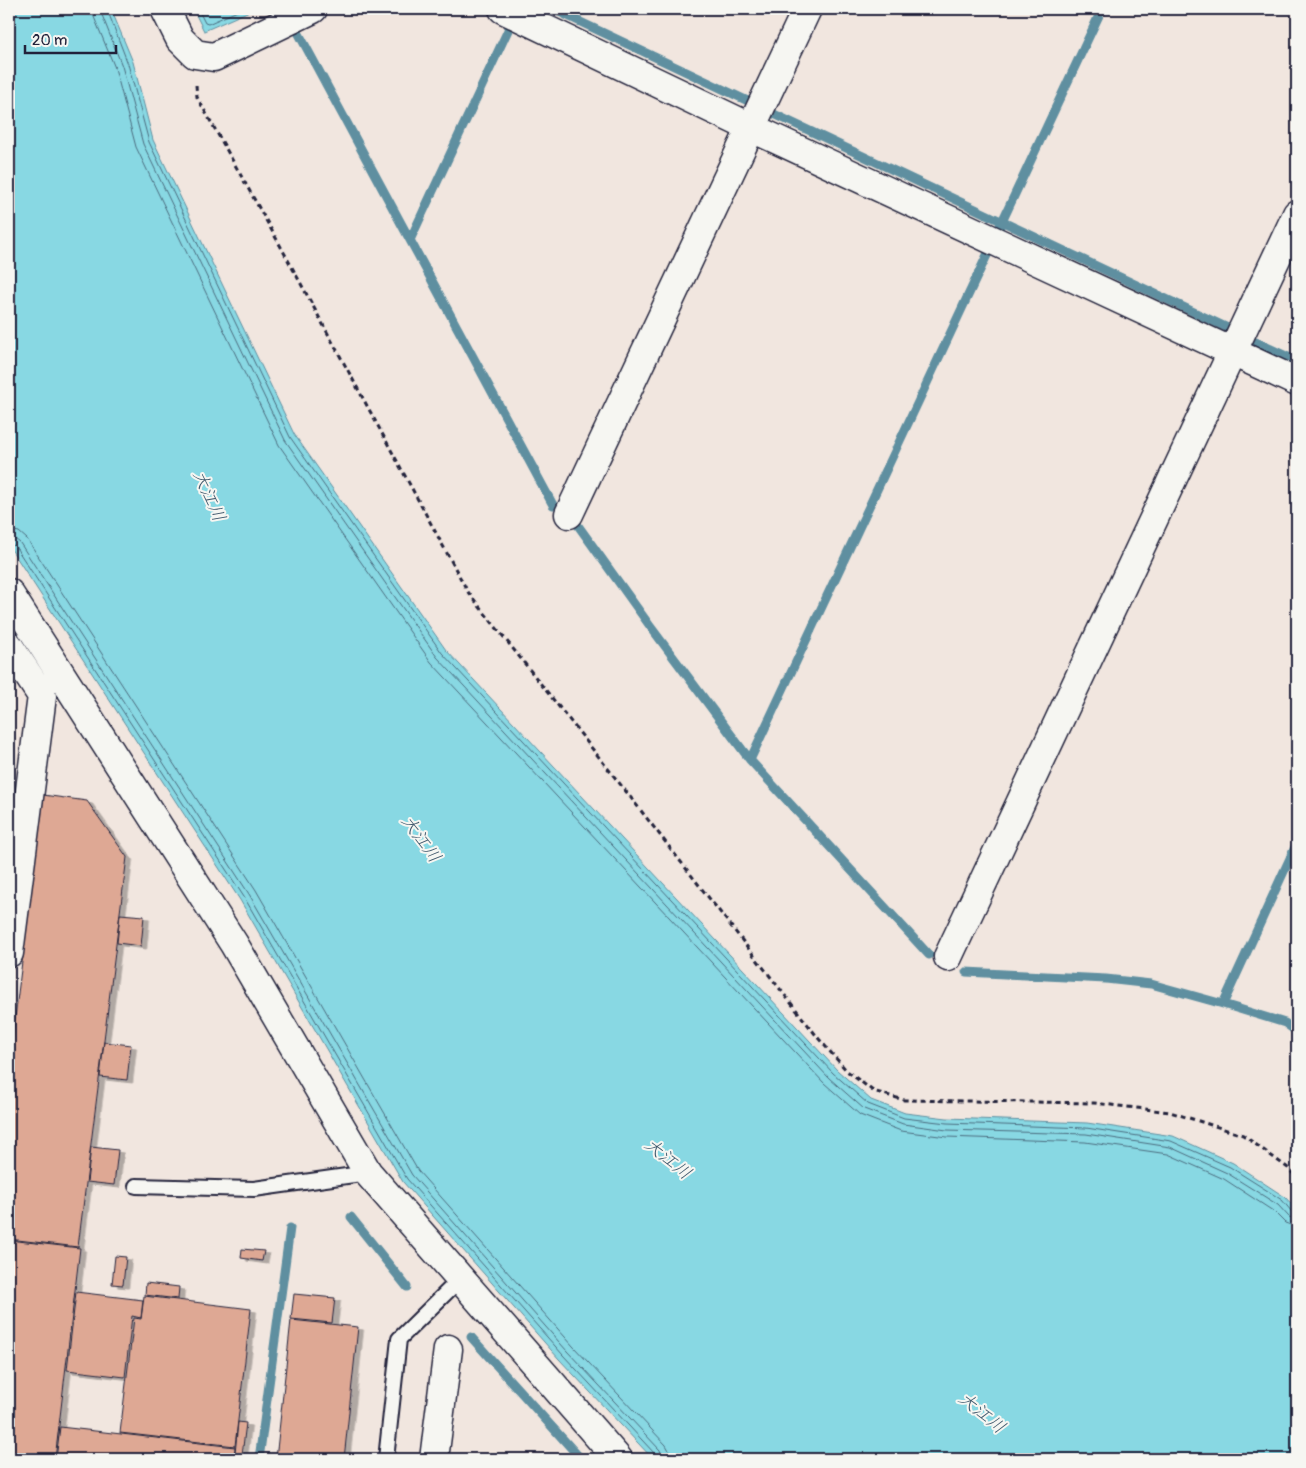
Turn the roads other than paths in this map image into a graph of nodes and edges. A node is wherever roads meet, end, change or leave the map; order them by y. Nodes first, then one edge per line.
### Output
1 (165, 9) edge
2 (313, 9) edge
3 (502, 9) edge
4 (807, 9) edge
5 (752, 128) junction
6 (1297, 214) edge
7 (1232, 352) junction
8 (1297, 382) edge
9 (569, 514) dead end
10 (9, 593) edge
11 (9, 646) edge
12 (9, 952) edge
13 (948, 957) dead end
14 (368, 1173) junction
15 (136, 1186) dead end
16 (460, 1279) junction
17 (448, 1349) dead end
18 (386, 1459) edge
19 (434, 1459) edge
20 (618, 1459) edge

1 - 2 street
3 - 5 street
4 - 5 street
5 - 7 street
5 - 9 street
6 - 7 street
7 - 8 street
7 - 13 street
10 - 14 street
11 - 12 street
14 - 15 lane
14 - 16 street
16 - 18 lane
16 - 20 street
17 - 19 street

